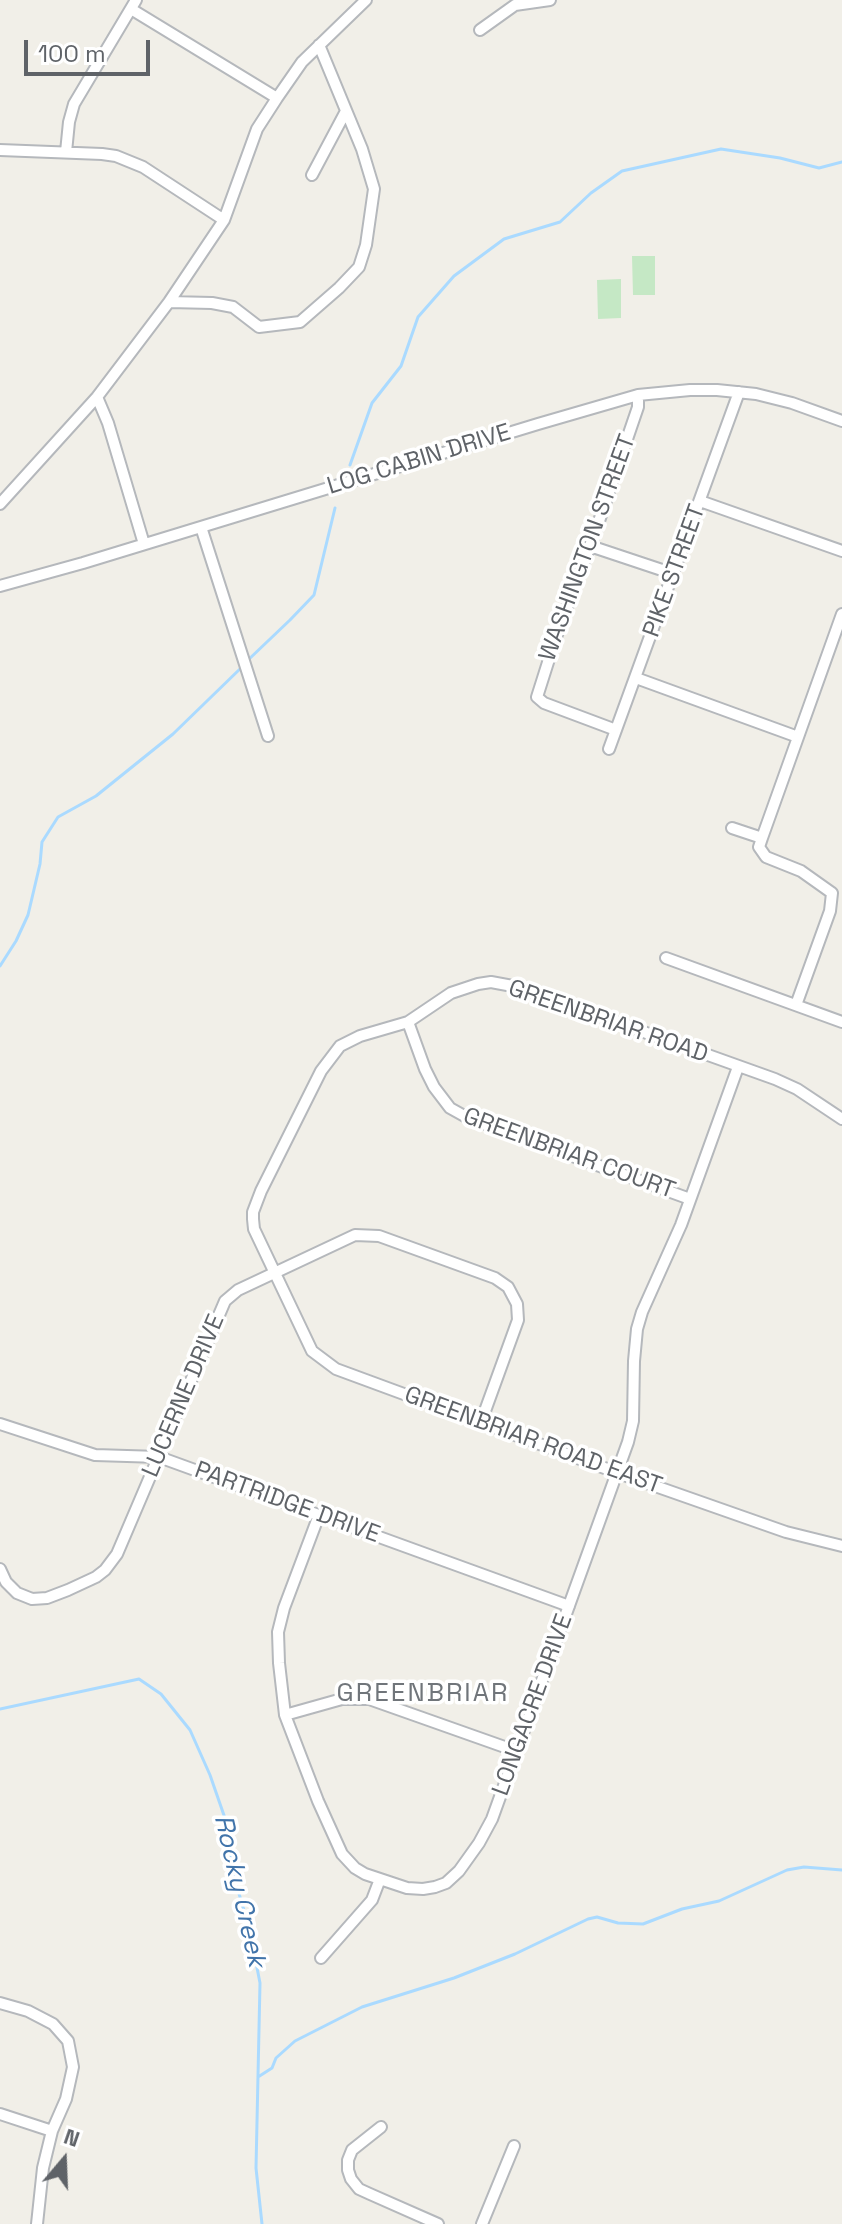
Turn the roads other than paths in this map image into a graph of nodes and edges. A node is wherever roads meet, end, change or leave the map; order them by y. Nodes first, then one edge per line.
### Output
1 (550, 0) edge
2 (361, 1) edge
3 (134, 4) edge
4 (480, 30) dead end
5 (319, 45) junction
6 (277, 98) junction
7 (346, 111) junction
8 (0, 150) edge
9 (66, 152) junction
10 (312, 175) dead end
11 (224, 220) junction
12 (169, 302) junction
13 (739, 392) junction
14 (638, 395) junction
15 (97, 397) junction
16 (842, 421) edge
17 (700, 501) junction
18 (0, 504) edge
19 (201, 527) junction
20 (144, 544) junction
21 (590, 546) junction
22 (842, 551) edge
23 (674, 574) junction
24 (0, 586) edge
25 (842, 614) edge
26 (636, 678) junction
27 (616, 730) junction
28 (268, 736) dead end
29 (798, 737) junction
30 (609, 749) dead end
31 (732, 828) dead end
32 (762, 838) junction
33 (837, 890) edge
34 (666, 958) dead end
35 (796, 1005) junction
36 (408, 1022) junction
37 (842, 1022) edge
38 (738, 1067) junction
39 (842, 1119) edge
40 (690, 1199) junction
41 (275, 1273) junction
42 (481, 1422) junction
43 (1, 1428) edge
44 (159, 1457) junction
45 (618, 1473) junction
46 (319, 1515) junction
47 (842, 1546) edge
48 (0, 1569) edge
49 (569, 1606) junction
50 (285, 1715) junction
51 (516, 1751) junction
52 (380, 1879) junction
53 (321, 1958) dead end
54 (0, 2003) edge
55 (0, 2114) edge
56 (381, 2127) dead end
57 (52, 2131) junction
58 (514, 2146) dead end
59 (37, 2224) edge
60 (438, 2224) edge
61 (482, 2224) edge

1 - 4 street
2 - 5 street
3 - 6 street
3 - 9 street
5 - 6 street
5 - 7 street
6 - 11 street
7 - 10 street
7 - 12 street
8 - 9 street
9 - 11 street
11 - 12 street
12 - 15 street
13 - 14 street, LOG CABIN DRIVE
13 - 16 street, LOG CABIN DRIVE
13 - 17 street, PIKE STREET
14 - 19 street, LOG CABIN DRIVE
14 - 21 street, WASHINGTON STREET
15 - 18 street
15 - 20 street
17 - 22 street
17 - 23 street, PIKE STREET
19 - 20 street, LOG CABIN DRIVE
19 - 28 street
20 - 24 street, LOG CABIN DRIVE
21 - 23 street
21 - 27 street, WASHINGTON STREET
23 - 26 street, PIKE STREET
25 - 29 street
26 - 27 street, PIKE STREET
26 - 29 street
27 - 30 street, PIKE STREET
29 - 32 street
31 - 32 street
32 - 33 street
33 - 35 street
34 - 35 street
35 - 37 street
36 - 38 street, GREENBRIAR ROAD
36 - 40 street, GREENBRIAR COURT
36 - 41 street, GREENBRIAR ROAD
38 - 39 street, GREENBRIAR ROAD
38 - 40 street, LONGACRE DRIVE
40 - 45 street, LONGACRE DRIVE
41 - 42 street, GREENBRIAR ROAD EAST
41 - 42 street, LUCERNE DRIVE
41 - 44 street, LUCERNE DRIVE
42 - 45 street, GREENBRIAR ROAD EAST
43 - 44 street, PARTRIDGE DRIVE
44 - 46 street, PARTRIDGE DRIVE
44 - 48 street, LUCERNE DRIVE
45 - 47 street, GREENBRIAR ROAD EAST
45 - 49 street, LONGACRE DRIVE
46 - 49 street, PARTRIDGE DRIVE
46 - 50 street, LONGACRE DRIVE
49 - 51 street, LONGACRE DRIVE
50 - 51 street
50 - 52 street, LONGACRE DRIVE
51 - 52 street, LONGACRE DRIVE
52 - 53 street
54 - 57 street
55 - 57 street
56 - 60 street
57 - 59 street
58 - 61 street

